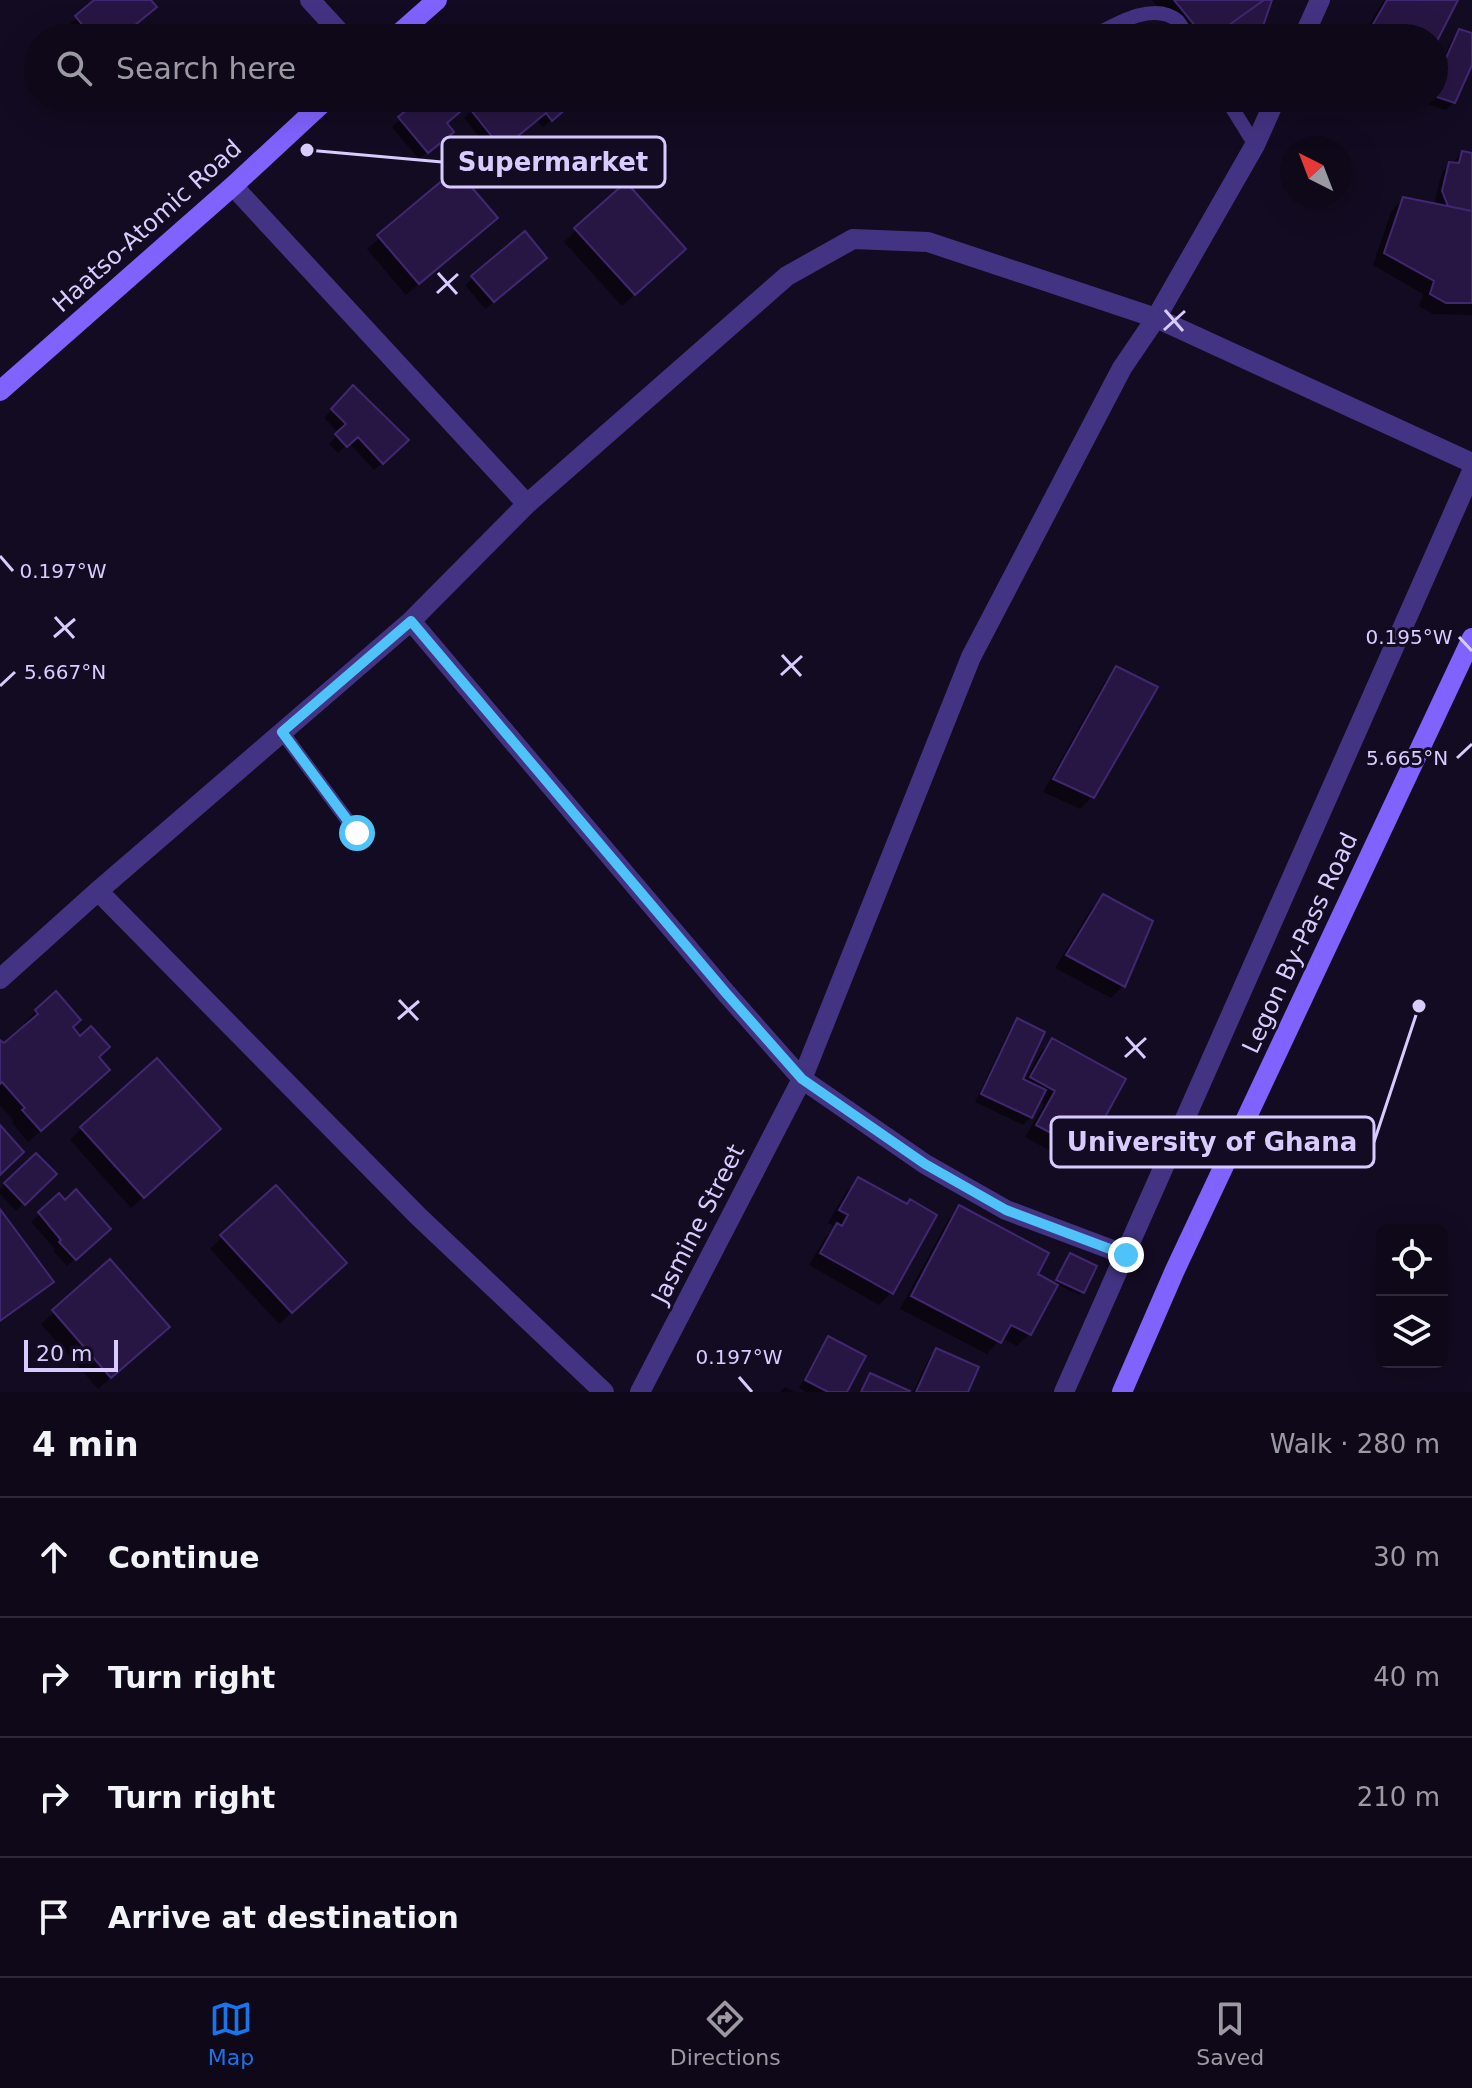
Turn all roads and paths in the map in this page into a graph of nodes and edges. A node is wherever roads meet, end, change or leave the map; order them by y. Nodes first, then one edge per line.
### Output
1 (310, 0) edge
2 (437, 0) edge
3 (1320, 0) edge
4 (332, 24) edge
5 (410, 24) edge
6 (1116, 24) edge
7 (1179, 24) edge
8 (1309, 24) edge
9 (313, 112) edge
10 (1235, 112) edge
11 (1270, 112) edge
12 (1255, 145) junction
13 (233, 186) junction
14 (1156, 318) junction
15 (0, 391) edge
16 (1472, 463) edge
17 (1472, 471) edge
18 (527, 504) junction
19 (411, 621) junction
20 (1472, 638) edge
21 (282, 732) junction
22 (357, 833) dead end
23 (98, 891) junction
24 (0, 979) edge
25 (802, 1079) junction
26 (1126, 1255) junction
27 (604, 1392) edge
28 (640, 1392) edge
29 (1064, 1392) edge
30 (1122, 1392) edge

1 - 4 street
2 - 5 street
3 - 8 street
6 - 7 lane
9 - 13 street, Haatso-Atomic Road
10 - 12 lane
11 - 12 street, Jasmine Street
12 - 14 street, Jasmine Street
13 - 15 street, Haatso-Atomic Road
13 - 18 street
14 - 16 street
14 - 18 street
14 - 25 street, Jasmine Street
17 - 26 street
18 - 19 street
19 - 21 street
19 - 25 street
20 - 30 street, Legon By-Pass Road
21 - 22 lane
21 - 23 street
23 - 24 street
23 - 27 street
25 - 26 street
25 - 28 street, Jasmine Street
26 - 29 street

